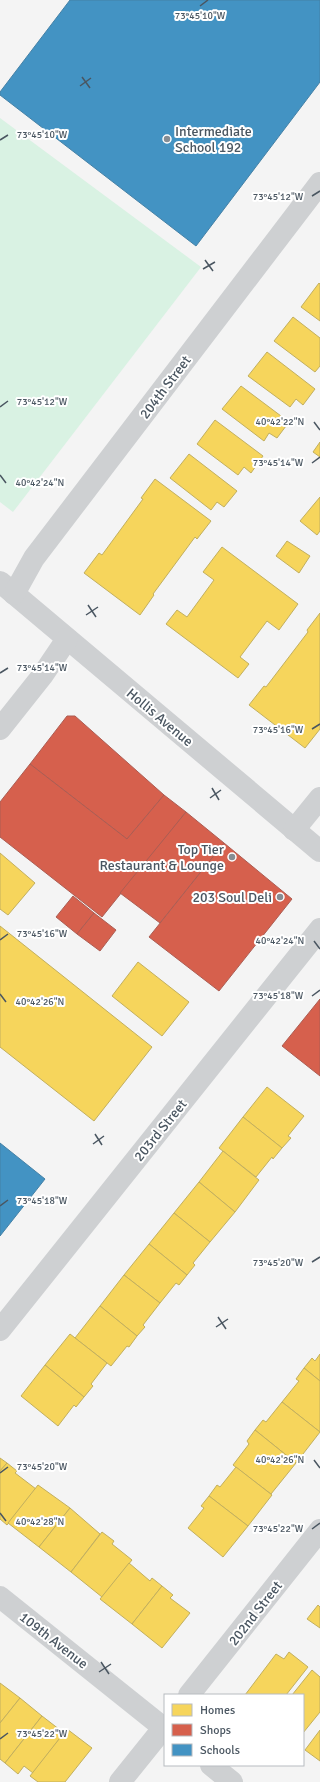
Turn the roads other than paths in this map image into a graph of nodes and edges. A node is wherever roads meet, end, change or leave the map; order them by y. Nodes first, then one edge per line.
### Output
1 (320, 183) edge
2 (7, 588) edge
3 (67, 639) junction
4 (0, 729) edge
5 (320, 798) edge
6 (294, 830) junction
7 (320, 852) edge
8 (320, 930) edge
9 (0, 1330) edge
10 (320, 1530) edge
11 (0, 1597) edge
12 (190, 1694) edge
13 (164, 1727) edge
14 (211, 1766) edge
15 (120, 1782) edge
16 (232, 1782) edge

1 - 2 street, 204th Street
2 - 3 street, Hollis Avenue
3 - 4 street
3 - 6 street, Hollis Avenue
5 - 6 street
6 - 7 street, Hollis Avenue
8 - 9 street, 203rd Street
10 - 12 street, 202nd Street
11 - 13 street, 109th Avenue
13 - 15 street
14 - 16 street

